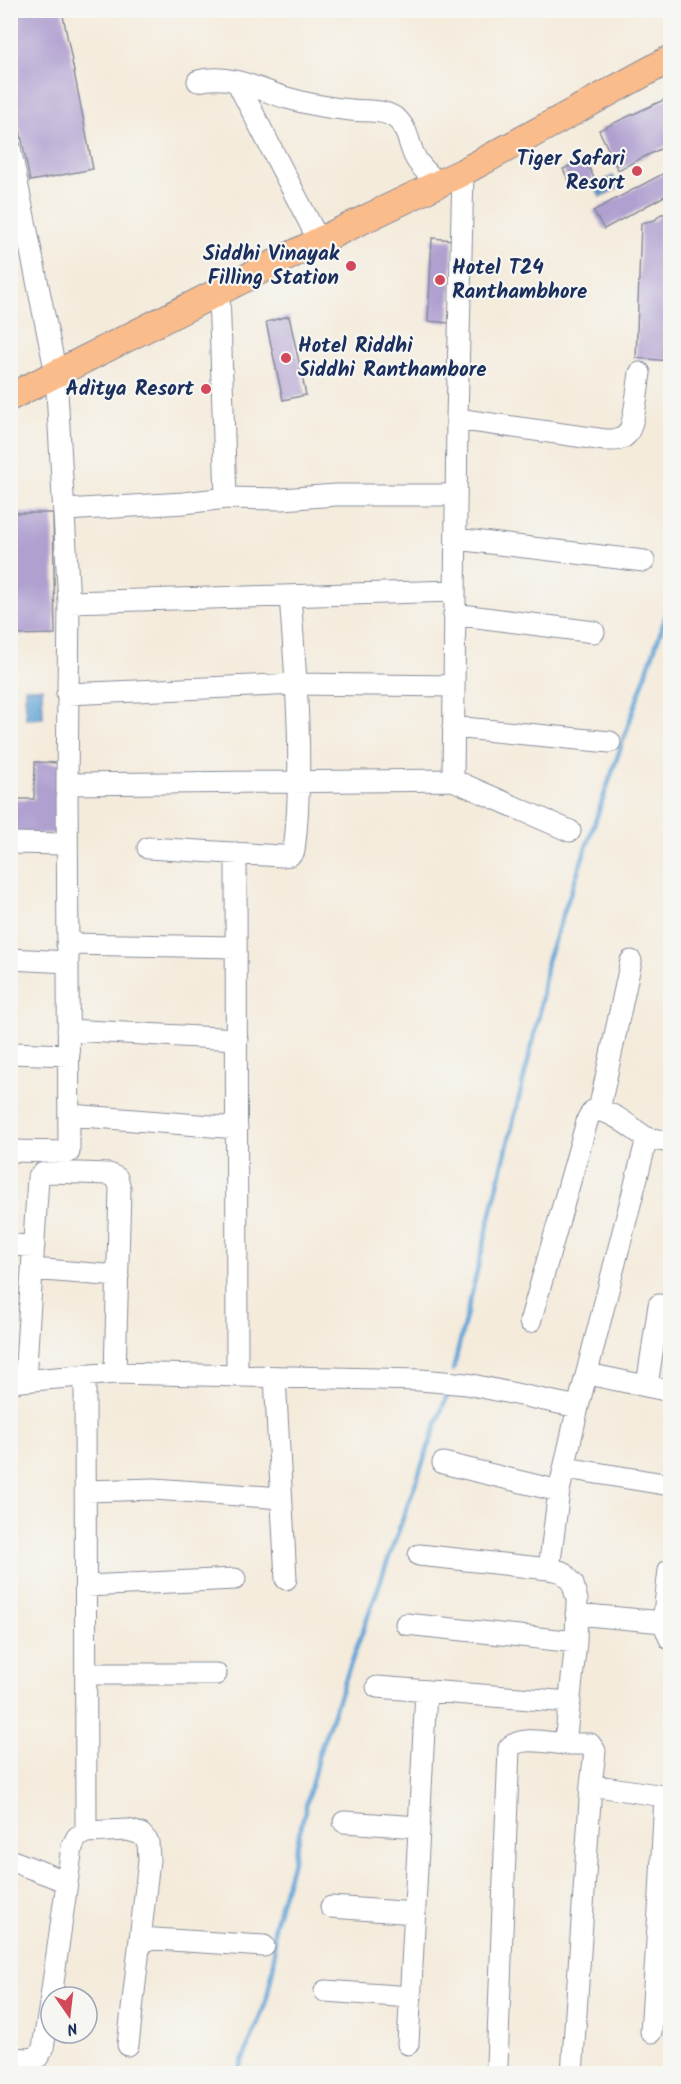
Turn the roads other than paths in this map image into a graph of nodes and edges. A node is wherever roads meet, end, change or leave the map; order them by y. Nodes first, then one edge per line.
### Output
1 (670, 59) edge
2 (198, 81) dead end
3 (237, 82) junction
4 (10, 148) edge
5 (463, 172) junction
6 (438, 183) junction
7 (319, 241) junction
8 (219, 292) junction
9 (640, 373) dead end
10 (56, 374) junction
11 (10, 397) edge
12 (457, 419) junction
13 (456, 495) junction
14 (226, 498) junction
15 (65, 510) junction
16 (456, 539) junction
17 (644, 561) dead end
18 (455, 591) junction
19 (291, 596) junction
20 (69, 602) junction
21 (454, 614) junction
22 (594, 632) dead end
23 (296, 684) junction
24 (453, 686) junction
25 (67, 694) junction
26 (453, 727) junction
27 (610, 742) dead end
28 (453, 780) junction
29 (298, 782) junction
30 (67, 784) junction
31 (570, 831) dead end
32 (10, 843) edge
33 (66, 844) junction
34 (148, 848) dead end
35 (236, 853) junction
36 (236, 947) junction
37 (67, 953) junction
38 (10, 959) edge
39 (631, 961) dead end
40 (68, 1030) junction
41 (237, 1039) junction
42 (10, 1053) edge
43 (69, 1055) junction
44 (599, 1110) junction
45 (70, 1115) junction
46 (237, 1128) junction
47 (648, 1138) junction
48 (670, 1142) edge
49 (10, 1151) edge
50 (70, 1162) junction
51 (10, 1245) edge
52 (34, 1246) junction
53 (32, 1269) junction
54 (118, 1276) junction
55 (659, 1305) dead end
56 (530, 1322) dead end
57 (115, 1373) junction
58 (588, 1374) junction
59 (85, 1375) junction
60 (237, 1376) junction
61 (275, 1377) junction
62 (18, 1381) edge
63 (647, 1386) junction
64 (670, 1390) edge
65 (578, 1407) junction
66 (444, 1463) dead end
67 (566, 1468) junction
68 (670, 1485) edge
69 (86, 1491) junction
70 (559, 1491) junction
71 (281, 1498) junction
72 (419, 1555) dead end
73 (549, 1569) junction
74 (669, 1570) dead end
75 (235, 1579) dead end
76 (286, 1579) dead end
77 (86, 1586) junction
78 (576, 1614) junction
79 (406, 1624) dead end
80 (667, 1630) edge
81 (576, 1642) junction
82 (87, 1674) junction
83 (216, 1674) dead end
84 (376, 1687) dead end
85 (426, 1691) junction
86 (570, 1701) junction
87 (565, 1744) junction
88 (591, 1785) junction
89 (668, 1797) edge
90 (344, 1822) dead end
91 (419, 1827) junction
92 (86, 1832) junction
93 (10, 1860) edge
94 (67, 1882) junction
95 (665, 1896) edge
96 (331, 1907) dead end
97 (415, 1913) junction
98 (140, 1938) junction
99 (264, 1946) dead end
100 (663, 1971) edge
101 (53, 1985) edge
102 (325, 1991) dead end
103 (411, 1997) junction
104 (651, 2032) dead end
105 (408, 2044) dead end
106 (43, 2045) edge
107 (128, 2045) dead end
108 (10, 2058) edge
109 (497, 2065) dead end
110 (572, 2073) edge

1 - 5 main road
2 - 3 street
3 - 6 street
3 - 7 street
4 - 10 street
5 - 6 main road
5 - 12 street
6 - 7 main road
7 - 8 main road
8 - 10 main road
8 - 14 street
9 - 12 street
10 - 11 main road
10 - 15 street
12 - 13 street
13 - 14 street
13 - 16 street
14 - 15 street
15 - 20 street
16 - 17 street
16 - 18 street
18 - 19 street
18 - 21 street
19 - 20 street
19 - 23 street
20 - 25 street
21 - 22 street
21 - 24 street
23 - 24 street
23 - 25 street
23 - 29 street
24 - 26 street
25 - 30 street
26 - 27 street
26 - 28 street
28 - 29 street
28 - 31 street
29 - 30 street
29 - 35 street
30 - 33 street
32 - 33 street
33 - 37 street
34 - 35 street
35 - 36 street
36 - 37 street
36 - 41 street
37 - 38 street
37 - 40 street
39 - 44 street
40 - 41 street
40 - 43 street
41 - 46 street
42 - 43 street
43 - 45 street
44 - 47 street
44 - 56 street
45 - 46 street
45 - 50 street
46 - 60 street
47 - 48 street
47 - 58 street
49 - 50 street
50 - 52 street
50 - 54 street
51 - 52 street
52 - 53 street
53 - 54 street
53 - 62 street
54 - 57 street
55 - 63 street
57 - 59 street
57 - 60 street
58 - 63 street
58 - 65 street
59 - 62 street
59 - 69 street
60 - 61 street
61 - 65 street
61 - 71 street
63 - 64 street
65 - 67 street
66 - 70 street
67 - 68 street
67 - 70 street
69 - 71 street
69 - 77 street
70 - 73 street
71 - 76 street
72 - 73 street
73 - 78 street
74 - 80 street
75 - 77 street
77 - 82 street
78 - 80 street
78 - 81 street
79 - 81 street
81 - 86 street
82 - 83 street
82 - 92 street
84 - 85 street
85 - 86 street
85 - 91 street
86 - 87 street
87 - 88 street
87 - 109 street
88 - 89 street
88 - 110 street
89 - 95 street
90 - 91 street
91 - 97 street
92 - 94 street
92 - 98 street
93 - 94 street
94 - 101 street
95 - 100 street
96 - 97 street
97 - 103 street
98 - 99 street
98 - 107 street
100 - 104 street
102 - 103 street
103 - 105 street
106 - 108 street

